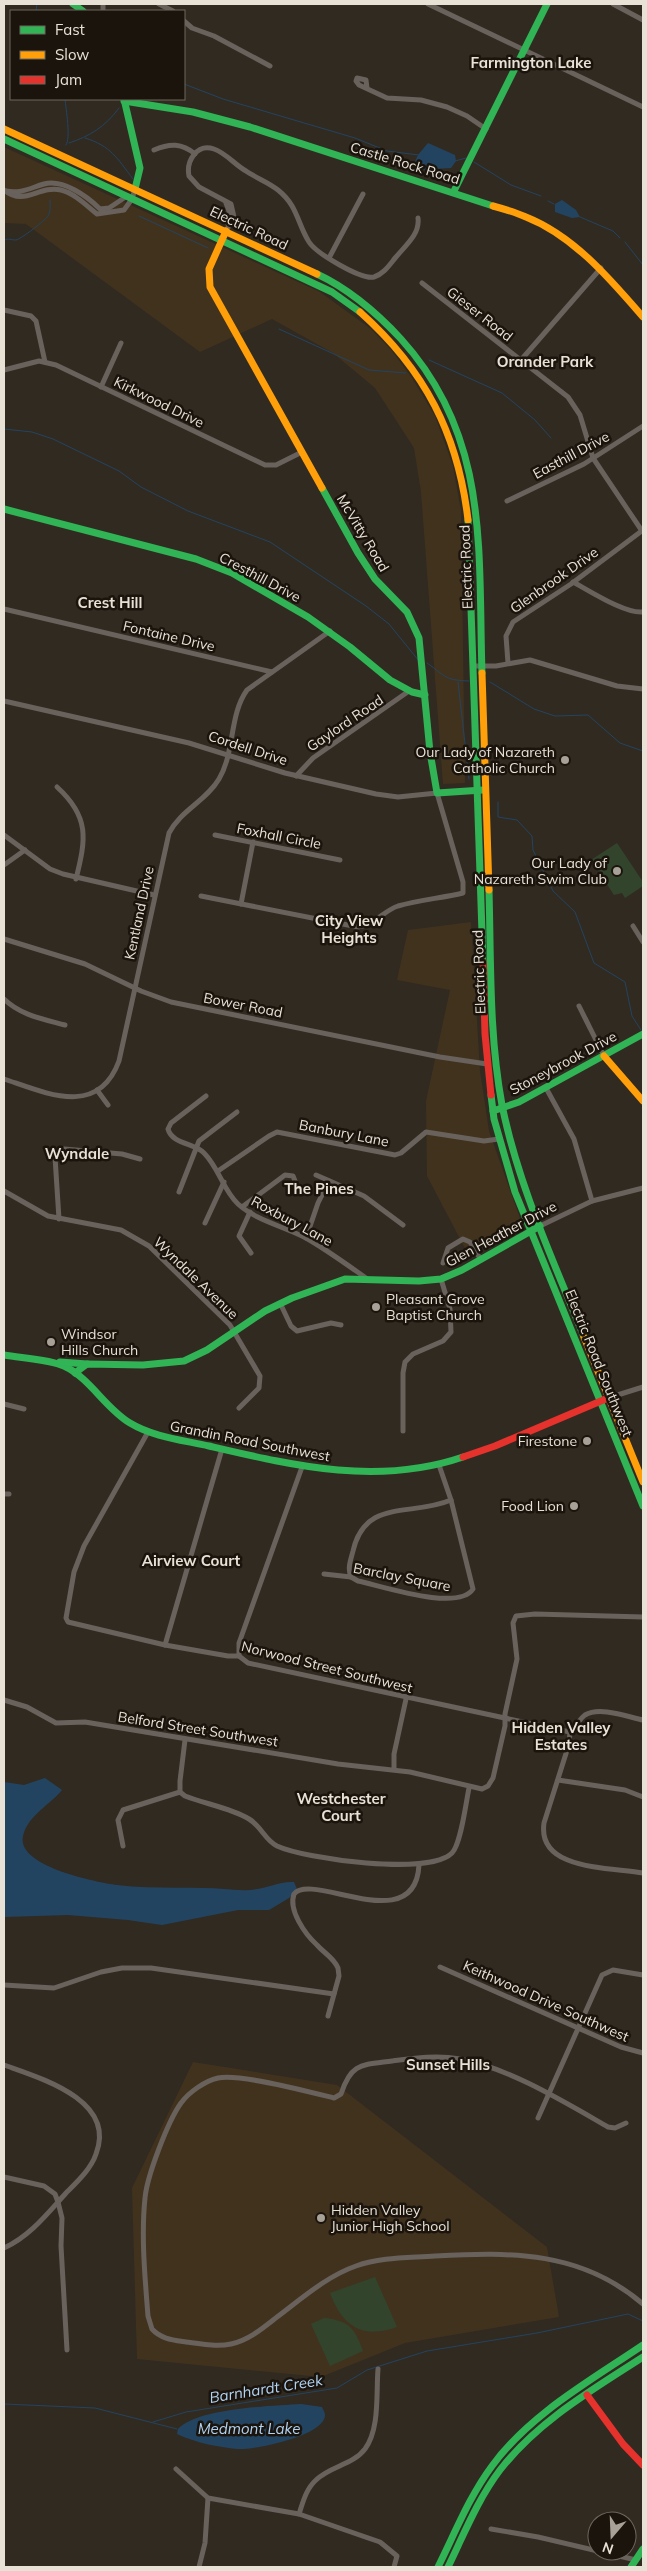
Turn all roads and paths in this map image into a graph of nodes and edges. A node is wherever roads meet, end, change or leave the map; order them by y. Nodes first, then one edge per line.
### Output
1 (159, 4) edge
2 (428, 4) edge
3 (547, 4) edge
4 (613, 4) edge
5 (171, 10) edge
6 (643, 20) edge
7 (185, 22) edge
8 (525, 49) junction
9 (270, 66) dead end
10 (367, 88) dead end
11 (124, 100) edge
12 (643, 107) edge
13 (4, 129) edge
14 (486, 130) junction
15 (4, 139) edge
16 (154, 150) dead end
17 (195, 154) junction
18 (135, 189) junction
19 (4, 190) edge
20 (454, 191) junction
21 (363, 194) dead end
22 (129, 197) junction
23 (418, 218) dead end
24 (226, 231) junction
25 (221, 239) junction
26 (330, 258) junction
27 (600, 268) junction
28 (422, 283) dead end
29 (4, 310) edge
30 (643, 317) edge
31 (121, 343) dead end
32 (522, 360) junction
33 (45, 362) junction
34 (4, 370) edge
35 (101, 387) junction
36 (643, 426) edge
37 (302, 452) junction
38 (593, 458) junction
39 (507, 501) dead end
40 (4, 509) edge
41 (643, 531) edge
42 (573, 582) junction
43 (4, 609) edge
44 (643, 612) edge
45 (330, 631) junction
46 (508, 663) junction
47 (473, 666) junction
48 (482, 666) junction
49 (272, 672) junction
50 (643, 689) edge
51 (409, 691) junction
52 (425, 695) junction
53 (4, 700) edge
54 (229, 754) junction
55 (296, 776) junction
56 (57, 787) dead end
57 (477, 790) junction
58 (486, 790) junction
59 (437, 793) junction
60 (4, 835) edge
61 (215, 835) dead end
62 (253, 842) junction
63 (25, 850) junction
64 (340, 860) dead end
65 (4, 865) edge
66 (76, 878) junction
67 (154, 895) junction
68 (201, 896) dead end
69 (241, 904) junction
70 (633, 926) dead end
71 (4, 939) edge
72 (643, 942) edge
73 (135, 988) junction
74 (4, 999) edge
75 (579, 1006) dead end
76 (65, 1025) dead end
77 (643, 1034) edge
78 (604, 1056) junction
79 (486, 1064) junction
80 (4, 1079) edge
81 (546, 1088) junction
82 (97, 1090) junction
83 (206, 1096) dead end
84 (643, 1101) edge
85 (108, 1105) dead end
86 (502, 1109) junction
87 (493, 1111) junction
88 (237, 1112) dead end
89 (499, 1139) junction
90 (196, 1147) junction
91 (140, 1159) dead end
92 (218, 1171) junction
93 (316, 1175) dead end
94 (329, 1181) junction
95 (224, 1182) junction
96 (292, 1185) dead end
97 (643, 1188) edge
98 (4, 1191) edge
99 (180, 1192) dead end
100 (592, 1201) junction
101 (242, 1207) junction
102 (250, 1212) junction
103 (59, 1219) junction
104 (205, 1224) dead end
105 (403, 1225) dead end
106 (540, 1226) junction
107 (532, 1230) junction
108 (306, 1238) junction
109 (251, 1253) dead end
110 (552, 1257) joint
111 (481, 1260) junction
112 (443, 1263) dead end
113 (367, 1278) junction
114 (441, 1279) junction
115 (280, 1303) junction
116 (341, 1326) dead end
117 (234, 1331) junction
118 (4, 1355) edge
119 (56, 1362) junction
120 (90, 1364) junction
121 (75, 1373) junction
122 (643, 1387) edge
123 (608, 1398) junction
124 (600, 1401) junction
125 (4, 1404) edge
126 (239, 1408) dead end
127 (24, 1409) dead end
128 (404, 1431) dead end
129 (148, 1432) junction
130 (222, 1449) junction
131 (439, 1465) junction
132 (302, 1467) junction
133 (643, 1482) edge
134 (451, 1500) junction
135 (643, 1506) edge
136 (324, 1574) dead end
137 (351, 1577) junction
138 (643, 1617) edge
139 (165, 1645) junction
140 (239, 1656) junction
141 (406, 1699) junction
142 (4, 1700) edge
143 (505, 1720) junction
144 (643, 1720) edge
145 (570, 1732) junction
146 (185, 1740) junction
147 (394, 1769) junction
148 (558, 1780) junction
149 (469, 1788) junction
150 (180, 1792) junction
151 (643, 1797) edge
152 (123, 1846) dead end
153 (419, 1865) junction
154 (643, 1873) edge
155 (440, 1967) dead end
156 (643, 1975) edge
157 (4, 1985) edge
158 (334, 1994) junction
159 (328, 2016) dead end
160 (577, 2027) junction
161 (643, 2053) edge
162 (4, 2065) edge
163 (548, 2093) junction
164 (538, 2118) dead end
165 (626, 2123) dead end
166 (4, 2177) edge
167 (58, 2202) junction
168 (4, 2248) edge
169 (643, 2304) edge
170 (643, 2345) edge
171 (67, 2350) dead end
172 (643, 2357) edge
173 (378, 2370) dead end
174 (587, 2395) junction
175 (643, 2465) edge
176 (176, 2469) dead end
177 (208, 2498) junction
178 (300, 2514) junction
179 (491, 2529) dead end
180 (587, 2548) edge
181 (199, 2567) edge
182 (394, 2567) edge
183 (439, 2567) edge
184 (448, 2567) edge

1 - 5 street
2 - 8 street
3 - 8 main road
4 - 6 street
7 - 9 street
8 - 12 street
8 - 14 main road
10 - 14 street
11 - 18 main road
11 - 20 main road, Castle Rock Road
13 - 18 main road, Electric Road
14 - 20 main road
15 - 22 main road, Electric Road
16 - 17 street
17 - 24 street
17 - 26 street
18 - 22 street
18 - 24 main road, Electric Road
19 - 22 street
19 - 22 street
20 - 27 main road, Castle Rock Road
21 - 26 street
22 - 25 main road, Electric Road
23 - 26 street
24 - 25 main road, McVitty Road
24 - 48 main road, Electric Road
25 - 37 main road, McVitty Road
25 - 47 main road, Electric Road
27 - 30 main road, Castle Rock Road
27 - 32 street
28 - 32 street, Gieser Road
29 - 33 street
31 - 35 street
32 - 38 street, Gieser Road
33 - 34 street
33 - 35 street, Kirkwood Drive
35 - 37 street, Kirkwood Drive
36 - 38 street, Easthill Drive
37 - 52 main road, McVitty Road
38 - 39 street, Easthill Drive
38 - 41 street, Gieser Road
40 - 45 main road, Cresthill Drive
41 - 42 street, Glenbrook Drive
42 - 44 street
42 - 46 street, Glenbrook Drive
43 - 49 street, Fontaine Drive
45 - 49 street, Kentland Drive
45 - 51 main road, Cresthill Drive
46 - 48 street
46 - 50 street
47 - 48 street
47 - 57 main road, Electric Road
48 - 58 main road, Electric Road
49 - 54 street, Kentland Drive
51 - 52 main road, Cresthill Drive
51 - 55 street, Gaylord Road
52 - 59 main road, McVitty Road
53 - 54 street, Cordell Drive
54 - 55 street, Cordell Drive
54 - 67 street, Kentland Drive
55 - 59 street, Cordell Drive
56 - 66 street
57 - 58 main road, Cordell Drive
57 - 59 main road, Cordell Drive
57 - 79 main road, Electric Road
58 - 86 main road, Electric Road
59 - 69 street, McVitty Road
60 - 63 street
61 - 62 street, Foxhall Circle
62 - 64 street, Foxhall Circle
62 - 69 street
63 - 65 street
63 - 66 street
66 - 67 street
67 - 73 street, Kentland Drive
68 - 69 street
70 - 72 street
71 - 73 street, Bower Road
73 - 79 street, Bower Road
73 - 82 street, Kentland Drive
74 - 76 street
75 - 78 street
77 - 78 main road, Stoneybrook Drive
78 - 81 main road, Stoneybrook Drive
78 - 84 main road
79 - 87 main road, Electric Road
80 - 82 street
81 - 86 main road, Stoneybrook Drive
81 - 100 street
82 - 85 street
83 - 90 street, Roxbury Lane
86 - 87 main road, Stoneybrook Drive
86 - 106 main road, Electric Road
87 - 89 main road, Electric Road
88 - 90 street
89 - 92 street, Banbury Lane
89 - 107 main road, Electric Road
90 - 92 street, Roxbury Lane
90 - 99 street
91 - 103 street
92 - 95 street, Roxbury Lane
93 - 94 street
94 - 105 street
94 - 108 street
95 - 101 street, Roxbury Lane
95 - 104 street
96 - 101 street
97 - 100 street, Glen Heather Drive
98 - 103 street, Wyndale Avenue
100 - 106 street, Glen Heather Drive
101 - 102 street, Roxbury Lane
102 - 108 street, Roxbury Lane
102 - 109 street
103 - 117 street, Wyndale Avenue
106 - 107 main road, Glen Heather Drive
106 - 110 main road, Electric Road
107 - 111 main road, Glen Heather Drive
107 - 124 main road, Electric Road Southwest
108 - 113 street, Roxbury Lane
110 - 123 main road, Electric Road Southwest
111 - 112 street
111 - 114 main road, Glen Heather Drive
113 - 114 main road, Glen Heather Drive
113 - 115 main road, Glen Heather Drive
114 - 128 street
115 - 116 street
115 - 117 main road, Glen Heather Drive
117 - 120 main road, Glen Heather Drive
117 - 126 street, Wyndale Avenue
118 - 119 main road, Grandin Road Southwest
119 - 120 main road, Glen Heather Drive
119 - 121 main road, Grandin Road Southwest
120 - 121 main road
121 - 129 main road, Grandin Road Southwest
122 - 123 street
123 - 124 main road, Grandin Road Southwest
123 - 133 main road, Electric Road Southwest
124 - 131 main road, Grandin Road Southwest
124 - 135 main road, Electric Road Southwest
125 - 127 street
129 - 130 main road, Grandin Road Southwest
129 - 139 street, Norwood Street Southwest
130 - 132 main road, Grandin Road Southwest
130 - 139 street
131 - 132 main road, Grandin Road Southwest
131 - 134 street
132 - 140 street
134 - 137 street
134 - 137 street, Barclay Square
136 - 137 street, Barclay Square
138 - 143 street
139 - 140 street, Norwood Street Southwest
140 - 141 street, Norwood Street Southwest
141 - 143 street, Norwood Street Southwest
141 - 147 street
142 - 146 street, Belford Street Southwest
143 - 145 street, Norwood Street Southwest
143 - 149 street
144 - 145 street
145 - 148 street
146 - 147 street, Belford Street Southwest
146 - 150 street
147 - 149 street, Belford Street Southwest
148 - 151 street
148 - 154 street
149 - 153 street
150 - 152 street
150 - 153 street
153 - 158 street
155 - 160 street, Keithwood Drive Southwest
156 - 160 street
157 - 158 street
158 - 159 street
160 - 161 street, Keithwood Drive Southwest
160 - 163 street
162 - 167 street
163 - 164 street
163 - 165 street
163 - 169 street
166 - 167 street
167 - 168 street
167 - 171 street
170 - 183 main road
172 - 174 main road
173 - 178 street
174 - 175 main road
174 - 184 main road
176 - 177 street
177 - 178 street
177 - 181 street
178 - 182 street
179 - 180 street

